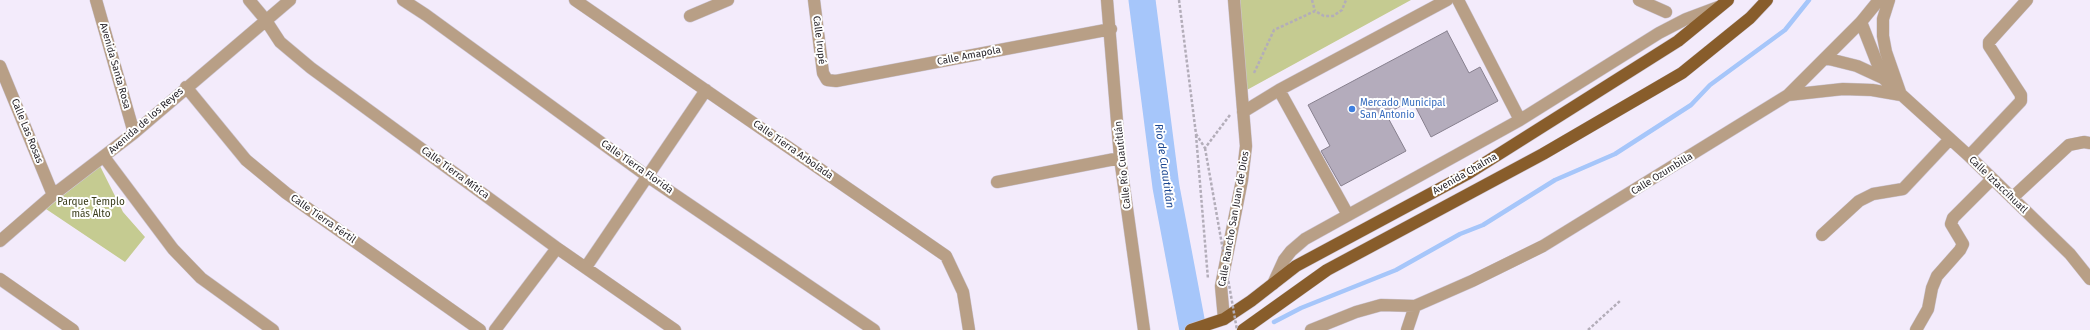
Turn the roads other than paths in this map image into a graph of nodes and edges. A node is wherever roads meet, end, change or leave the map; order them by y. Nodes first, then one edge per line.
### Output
1 (96, 0) edge
2 (249, 0) edge
3 (290, 0) edge
4 (403, 0) edge
5 (574, 0) edge
6 (728, 0) edge
7 (814, 0) edge
8 (1107, 0) edge
9 (1234, 0) edge
10 (1447, 0) edge
11 (1458, 0) edge
12 (1639, 0) edge
13 (1767, 0) edge
14 (1879, 0) edge
15 (1889, 0) edge
16 (2027, 0) edge
17 (1726, 2) edge
18 (1666, 12) dead end
19 (690, 16) dead end
20 (265, 19) junction
21 (1861, 22) junction
22 (1111, 30) junction
23 (1825, 58) junction
24 (0, 66) edge
25 (1883, 78) junction
26 (827, 80) joint
27 (186, 87) junction
28 (706, 90) junction
29 (1279, 90) junction
30 (1788, 95) junction
31 (1901, 95) junction
32 (1243, 112) junction
33 (1520, 120) junction
34 (134, 133) junction
35 (1950, 140) junction
36 (2090, 143) edge
37 (1969, 156) junction
38 (104, 158) junction
39 (1120, 158) junction
40 (647, 176) junction
41 (1992, 179) junction
42 (997, 182) dead end
43 (54, 195) junction
44 (2012, 198) junction
45 (1348, 215) junction
46 (1822, 235) dead end
47 (0, 241) edge
48 (557, 248) junction
49 (586, 267) junction
50 (0, 279) edge
51 (2090, 279) edge
52 (1273, 284) junction
53 (1415, 306) junction
54 (1224, 318) junction
55 (73, 330) edge
56 (274, 330) edge
57 (480, 330) edge
58 (495, 330) edge
59 (675, 330) edge
60 (874, 330) edge
61 (969, 330) edge
62 (1144, 330) edge
63 (1191, 330) edge
64 (1243, 330) edge
65 (1311, 330) edge
66 (1407, 330) edge
67 (1916, 330) edge

1 - 34 street, Avenida Santa Rosa
2 - 20 street, Calle Tierra Mítica
3 - 20 street, Avenida de los Reyes
4 - 40 street, Calle Tierra Florida
5 - 28 street, Calle Tierra Arbolada
6 - 19 street
7 - 26 street, Calle Irupé
8 - 22 street, Calle Río Cuautitlán
9 - 32 street, Calle Rancho San Juan de Dios
10 - 29 street
11 - 33 street
12 - 18 street
13 - 64 main road, Avenida Chalma
14 - 21 street, Calle Ozumbilla
15 - 31 street, Calle Iztaccíhuatl
16 - 37 street
17 - 33 street
17 - 52 main road, Avenida Chalma
20 - 27 street, Avenida de los Reyes
20 - 48 street, Calle Tierra Mítica
21 - 23 street, Calle Ozumbilla
21 - 25 street, Calle Iztaccíhuatl
22 - 26 street, Calle Amapola
22 - 39 street, Calle Río Cuautitlán
23 - 25 street, Calle Iztaccíhuatl
23 - 30 street, Calle Ozumbilla
24 - 43 street, Calle Las Rosas
25 - 31 street, Calle Iztaccíhuatl
27 - 34 street, Avenida de los Reyes
27 - 57 street, Calle Tierra Fértil
28 - 40 street
28 - 61 street, Calle Tierra Arbolada
29 - 32 street
29 - 45 street
30 - 31 street
30 - 53 street, Calle Ozumbilla
31 - 35 street, Calle Iztaccíhuatl
32 - 54 street, Calle Rancho San Juan de Dios
33 - 45 street
34 - 38 street, Avenida de los Reyes
35 - 37 street, Calle Iztaccíhuatl
35 - 46 street
36 - 44 street
37 - 41 street, Calle Iztaccíhuatl
38 - 43 street, Avenida de los Reyes
38 - 56 street
39 - 42 street
39 - 62 street, Calle Río Cuautitlán
40 - 49 street
40 - 60 street, Calle Tierra Florida
41 - 44 street, Calle Iztaccíhuatl
41 - 67 street
43 - 47 street, Avenida de los Reyes
44 - 51 street, Calle Iztaccíhuatl
45 - 52 street
48 - 49 street, Calle Tierra Mítica
48 - 58 street
49 - 59 street, Calle Tierra Mítica
50 - 55 street
52 - 54 main road, Avenida Chalma
53 - 65 street
53 - 66 street
54 - 63 main road, Avenida Chalma

